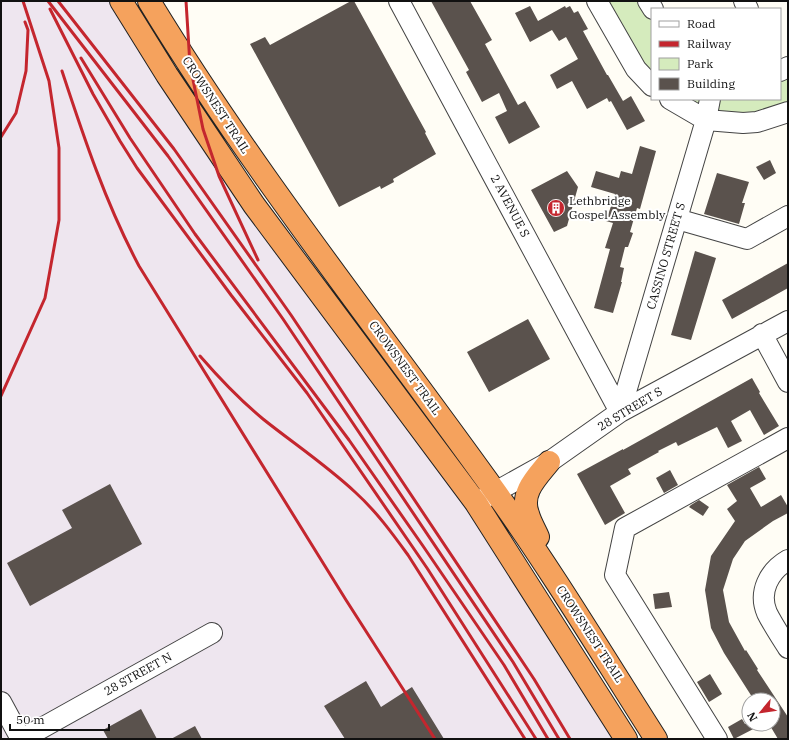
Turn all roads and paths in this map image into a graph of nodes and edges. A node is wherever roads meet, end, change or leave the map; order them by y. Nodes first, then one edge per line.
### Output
1 (121, 1) edge
2 (149, 1) edge
3 (399, 1) edge
4 (597, 1) edge
5 (651, 85) edge
6 (672, 100) edge
7 (710, 100) edge
8 (788, 112) edge
9 (706, 120) junction
10 (788, 216) edge
11 (677, 219) junction
12 (788, 321) edge
13 (762, 334) junction
14 (788, 382) edge
15 (620, 412) junction
16 (788, 438) edge
17 (549, 462) junction
18 (496, 492) junction
19 (476, 503) junction
20 (788, 560) edge
21 (548, 569) junction
22 (212, 633) dead end
23 (788, 648) edge
24 (1, 702) edge
25 (22, 739) edge
26 (626, 739) edge
27 (656, 739) edge
28 (717, 739) edge

1 - 19 highway, CROWSNEST TRAIL
2 - 18 highway, CROWSNEST TRAIL
3 - 15 street, 2 AVENUE S
4 - 5 street
6 - 9 street
7 - 9 street, CASSINO STREET S
8 - 9 street
9 - 11 street, CASSINO STREET S
10 - 11 street
11 - 15 street, CASSINO STREET S
12 - 13 street, 28 STREET S
13 - 14 street
13 - 15 street, 28 STREET S
15 - 17 street, 28 STREET S
16 - 28 street
17 - 18 street, 28 STREET S
17 - 21 highway
18 - 19 street, 28 STREET S
18 - 21 highway, CROWSNEST TRAIL
19 - 26 highway, CROWSNEST TRAIL
20 - 23 street
21 - 27 highway, CROWSNEST TRAIL
22 - 25 street, 28 STREET N
24 - 25 street

